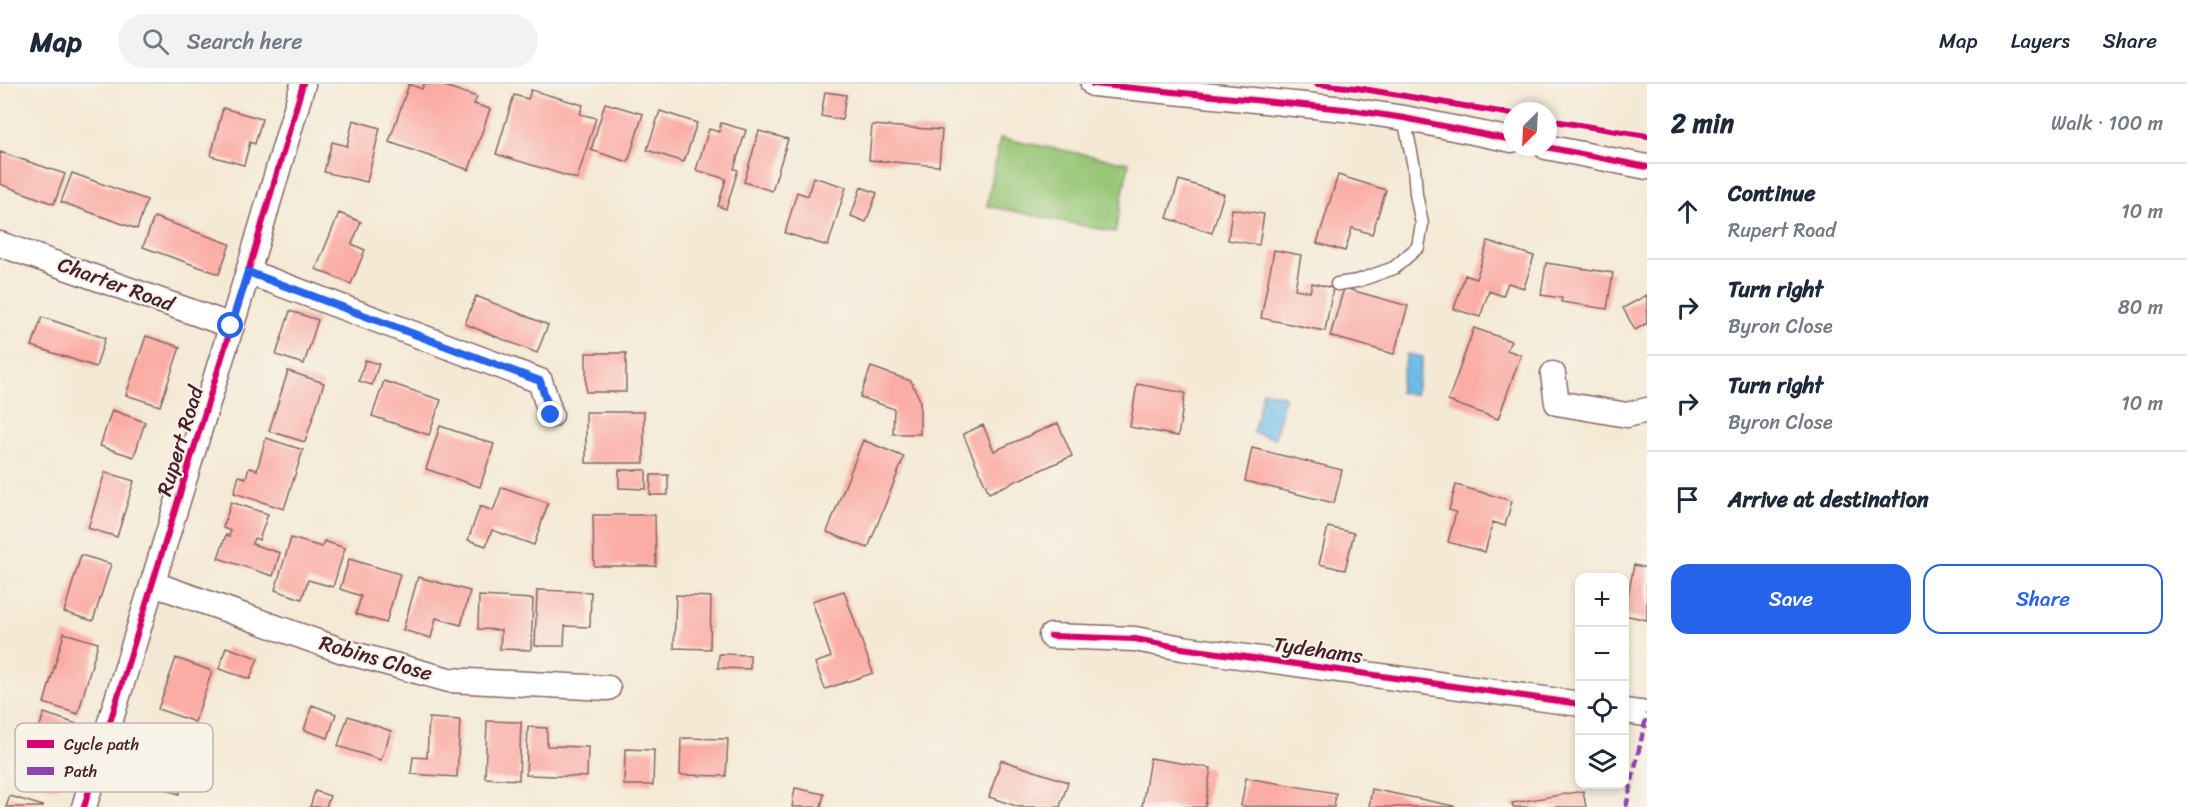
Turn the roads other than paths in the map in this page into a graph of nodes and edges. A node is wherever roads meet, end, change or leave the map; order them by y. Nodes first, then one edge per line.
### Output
1 (303, 84) edge
2 (1093, 84) edge
3 (1404, 118) junction
4 (1503, 138) edge
5 (1557, 149) edge
6 (1647, 167) edge
7 (0, 243) edge
8 (248, 272) junction
9 (1337, 284) dead end
10 (231, 326) junction
11 (1553, 374) dead end
12 (1647, 410) edge
13 (551, 415) dead end
14 (154, 584) junction
15 (1051, 636) dead end
16 (608, 688) dead end
17 (1575, 703) edge
18 (1629, 712) edge
19 (1647, 714) edge
20 (110, 723) edge
21 (89, 792) edge
22 (84, 807) edge

1 - 8 street, Rupert Road
2 - 3 street
3 - 4 street
3 - 9 lane
5 - 6 street
7 - 10 street, Charter Road
8 - 10 street, Rupert Road
8 - 13 street
10 - 14 street, Rupert Road
11 - 12 street
14 - 16 street, Robins Close
14 - 20 street, Rupert Road
15 - 17 street, Tydehams
18 - 19 street
21 - 22 street, Rupert Road

